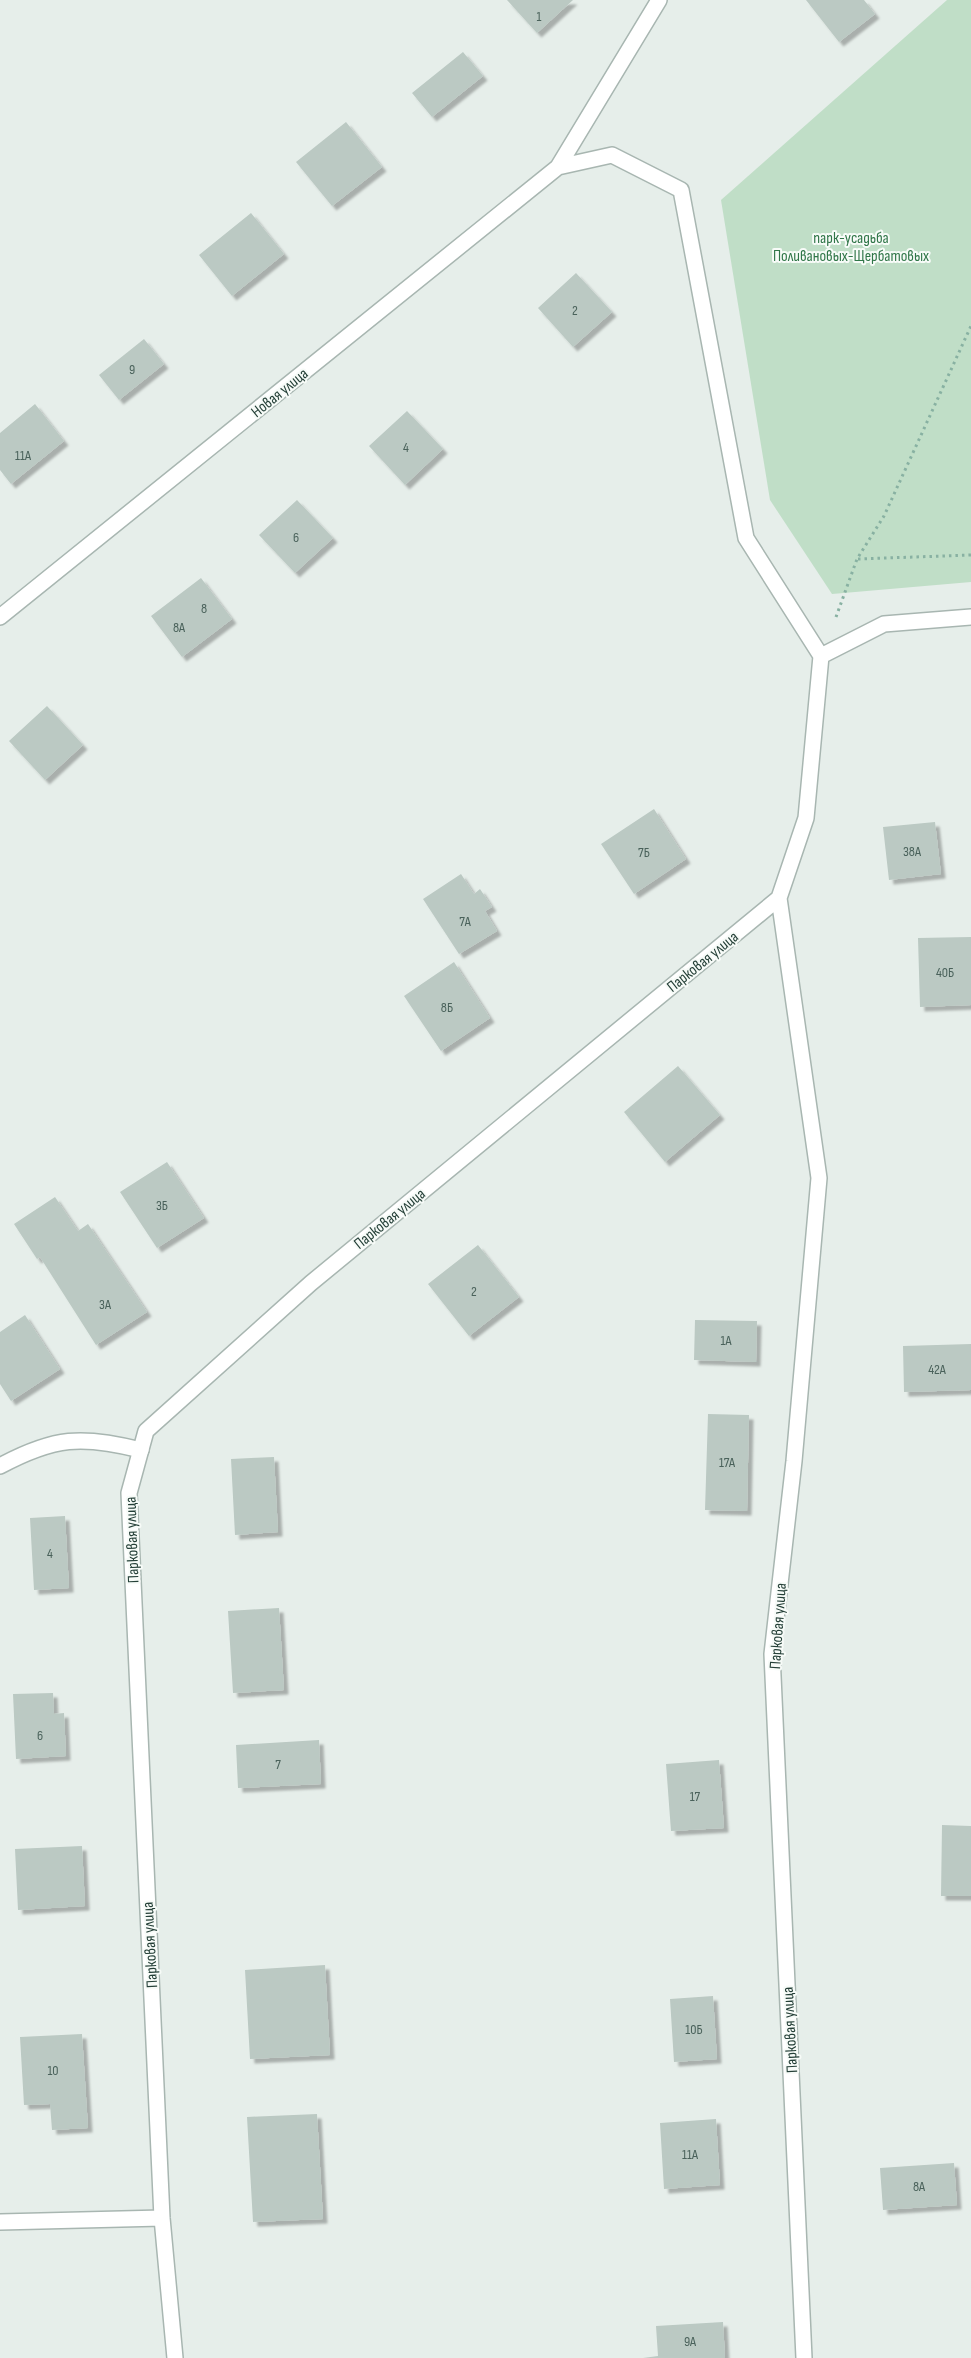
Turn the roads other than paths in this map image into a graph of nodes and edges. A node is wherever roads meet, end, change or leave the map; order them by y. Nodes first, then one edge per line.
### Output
1 (659, 0) edge
2 (558, 167) junction
3 (0, 617) edge
4 (971, 617) edge
5 (822, 656) junction
6 (779, 898) junction
7 (141, 1450) junction
8 (0, 1466) edge
9 (162, 2218) junction
10 (0, 2222) edge
11 (175, 2358) edge
12 (804, 2358) edge

1 - 2 street
2 - 3 street, Новая улица
2 - 5 street
4 - 5 street
5 - 6 street, Парковая улица
6 - 7 street, Парковая улица
6 - 12 street, Парковая улица
7 - 8 street
7 - 9 street, Парковая улица
9 - 10 street
9 - 11 street, Парковая улица

